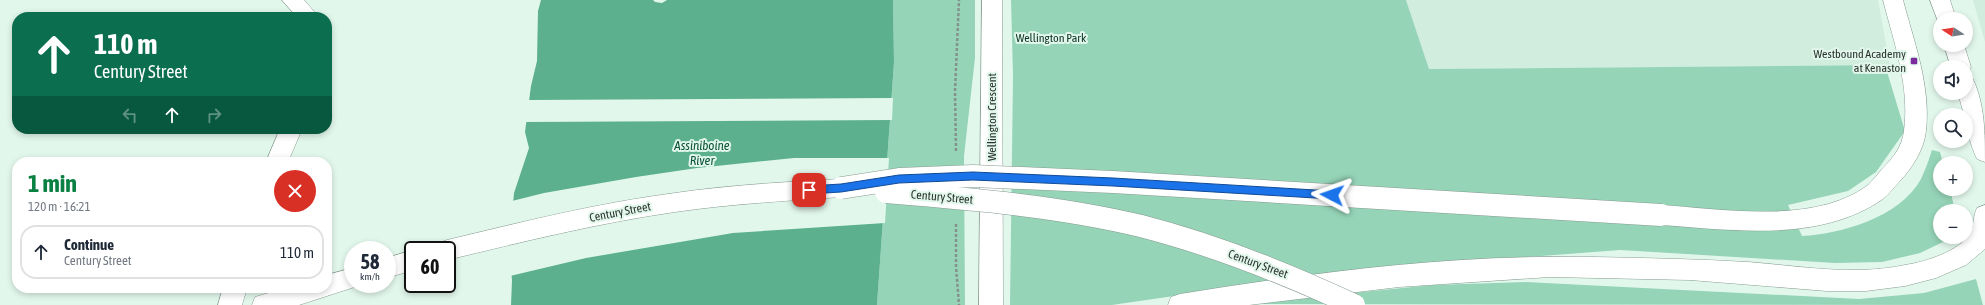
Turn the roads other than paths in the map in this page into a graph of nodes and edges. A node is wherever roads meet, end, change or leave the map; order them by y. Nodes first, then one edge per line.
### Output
1 (292, 0) edge
2 (992, 0) edge
3 (1893, 0) edge
4 (1940, 0) edge
5 (304, 12) edge
6 (1944, 12) edge
7 (1970, 100) edge
8 (289, 134) edge
9 (1985, 153) edge
10 (279, 157) edge
11 (841, 188) junction
12 (1985, 215) edge
13 (456, 248) edge
14 (344, 281) edge
15 (332, 284) edge
16 (234, 293) edge
17 (304, 293) edge
18 (230, 305) edge
19 (264, 305) edge
20 (991, 305) edge
21 (1180, 305) edge
22 (1354, 305) edge

1 - 5 main road
2 - 20 main road, Wellington Crescent
3 - 11 main road, bridge
4 - 6 main road
7 - 9 main road
8 - 10 main road
11 - 13 main road, Century Street
11 - 22 main road, Century Street, bridge
12 - 21 main road
14 - 15 main road
16 - 18 main road
17 - 19 main road

